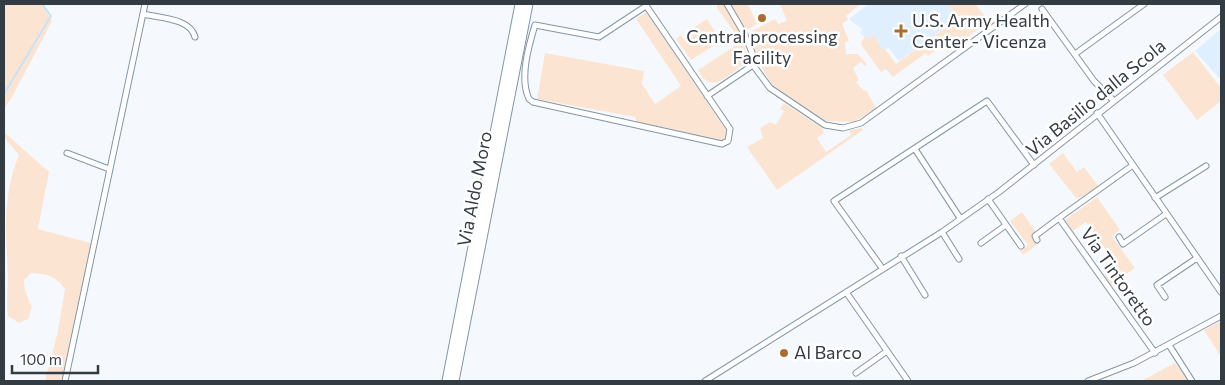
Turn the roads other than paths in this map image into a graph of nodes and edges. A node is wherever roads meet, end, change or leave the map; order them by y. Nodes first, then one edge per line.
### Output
1 (145, 4) edge
2 (520, 4) edge
3 (528, 4) edge
4 (727, 4) edge
5 (1024, 4) edge
6 (1144, 4) edge
7 (646, 5) edge
8 (1042, 9) dead end
9 (143, 14) junction
10 (1221, 17) edge
11 (194, 37) dead end
12 (1075, 54) junction
13 (754, 65) junction
14 (707, 96) junction
15 (1113, 100) junction
16 (1097, 113) junction
17 (915, 149) junction
18 (67, 153) dead end
19 (1034, 165) junction
20 (1133, 165) junction
21 (1206, 166) dead end
22 (109, 170) junction
23 (1155, 198) junction
24 (988, 199) junction
25 (1166, 214) junction
26 (960, 218) junction
27 (1060, 218) junction
28 (1006, 225) junction
29 (942, 232) junction
30 (1118, 237) dead end
31 (1037, 240) dead end
32 (981, 243) dead end
33 (1021, 246) dead end
34 (901, 256) junction
35 (1197, 258) junction
36 (959, 260) dead end
37 (882, 268) junction
38 (846, 292) junction
39 (1221, 292) edge
40 (925, 295) dead end
41 (1165, 297) dead end
42 (1221, 316) edge
43 (1169, 345) junction
44 (887, 352) junction
45 (1155, 353) junction
46 (856, 374) dead end
47 (65, 381) edge
48 (447, 381) edge
49 (454, 381) edge
50 (705, 381) edge
51 (908, 381) edge
52 (1088, 381) edge
53 (1192, 381) edge

1 - 9 street
2 - 48 main road, Via Aldo Moro
3 - 49 main road, Via Aldo Moro
4 - 13 street
5 - 13 street
6 - 12 street
7 - 14 street
7 - 14 street
8 - 12 street
9 - 11 street
9 - 22 street
10 - 15 street, Via Basilio dalla Scola
12 - 15 street
13 - 14 street
15 - 16 street, Via Basilio dalla Scola
16 - 19 street, Via Basilio dalla Scola
16 - 20 street
17 - 19 street
17 - 26 street
17 - 37 street
18 - 22 street
19 - 24 street, Via Basilio dalla Scola
20 - 23 street
20 - 27 street, Via Tintoretto
21 - 23 street
22 - 47 street
23 - 25 street
24 - 26 street, Via Basilio dalla Scola
24 - 28 street
25 - 30 street
25 - 35 street
26 - 29 street, Via Basilio dalla Scola
27 - 31 street, Via Tintoretto
27 - 45 street, Via Tintoretto
28 - 32 street
28 - 33 street
29 - 34 street, Via Basilio dalla Scola
29 - 36 street
34 - 37 street, Via Basilio dalla Scola
34 - 40 street
35 - 39 street
35 - 41 street
37 - 38 street, Via Basilio dalla Scola
38 - 44 street
38 - 50 street, Via Basilio dalla Scola
42 - 43 street
43 - 45 street
43 - 53 street
44 - 46 street
44 - 51 street
45 - 52 street

